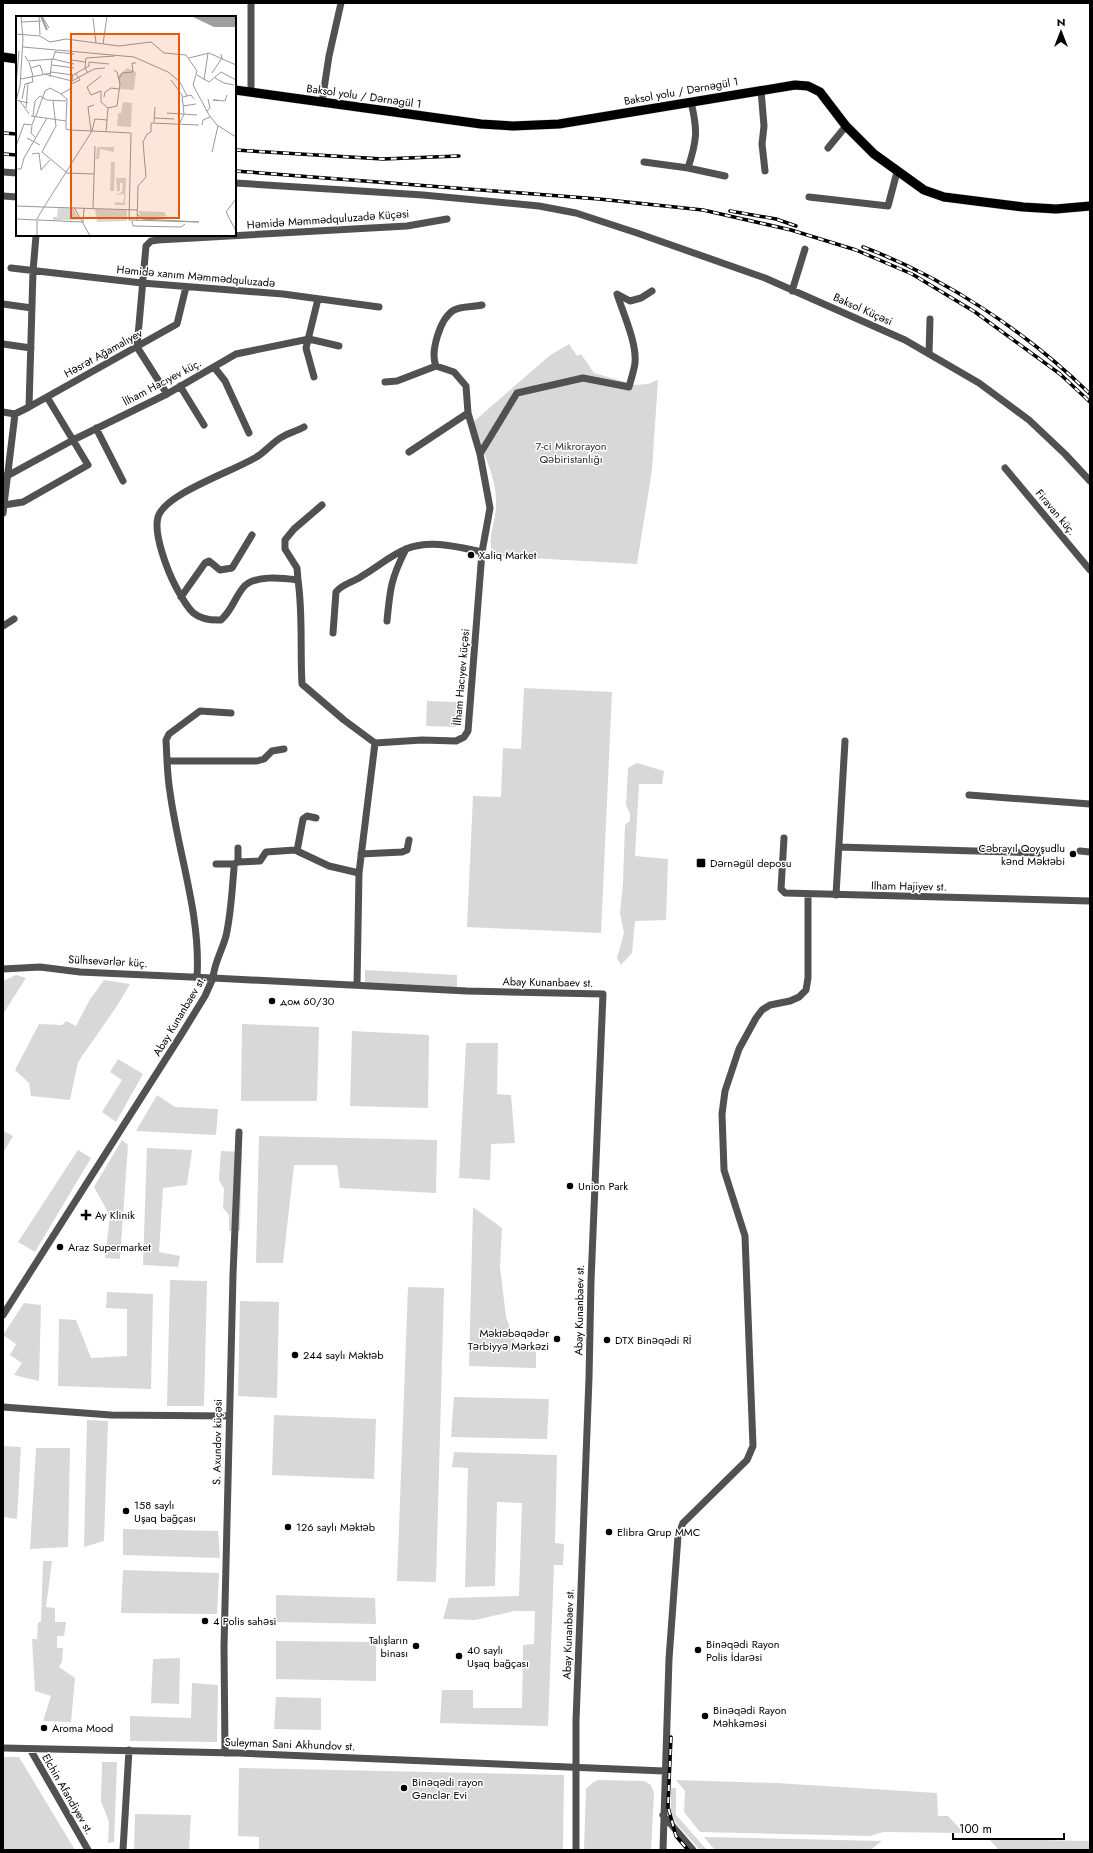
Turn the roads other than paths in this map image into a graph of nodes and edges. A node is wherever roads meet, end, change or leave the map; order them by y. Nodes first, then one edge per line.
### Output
1 (251, 3) edge
2 (341, 3) edge
3 (3, 57) edge
4 (16, 59) edge
5 (236, 90) edge
6 (761, 90) junction
7 (251, 92) junction
8 (322, 102) junction
9 (691, 102) junction
10 (846, 126) junction
11 (828, 148) dead end
12 (644, 162) dead end
13 (688, 168) junction
14 (765, 171) dead end
15 (3, 172) edge
16 (897, 172) junction
17 (16, 173) edge
18 (725, 176) dead end
19 (236, 183) edge
20 (3, 196) edge
21 (16, 197) edge
22 (809, 197) dead end
23 (1090, 206) edge
24 (591, 218) joint
25 (447, 219) dead end
26 (36, 236) edge
27 (229, 236) edge
28 (236, 236) edge
29 (805, 249) dead end
30 (11, 268) dead end
31 (33, 271) junction
32 (142, 283) junction
33 (186, 287) junction
34 (652, 291) dead end
35 (792, 291) junction
36 (318, 299) junction
37 (3, 304) edge
38 (482, 305) dead end
39 (379, 307) dead end
40 (32, 308) junction
41 (930, 319) dead end
42 (309, 339) junction
43 (3, 344) edge
44 (339, 346) dead end
45 (137, 347) junction
46 (31, 348) junction
47 (929, 354) junction
48 (436, 366) junction
49 (214, 367) junction
50 (314, 377) dead end
51 (385, 382) dead end
52 (180, 386) junction
53 (167, 394) junction
54 (47, 397) junction
55 (29, 407) junction
56 (3, 412) edge
57 (468, 413) junction
58 (15, 414) junction
59 (204, 425) dead end
60 (96, 428) junction
61 (304, 428) dead end
62 (249, 433) dead end
63 (73, 440) junction
64 (409, 452) dead end
65 (480, 454) junction
66 (1005, 468) dead end
67 (5, 476) edge
68 (123, 481) dead end
69 (1090, 481) edge
70 (4, 505) junction
71 (322, 505) dead end
72 (3, 513) edge
73 (252, 535) dead end
74 (406, 549) junction
75 (482, 552) junction
76 (1090, 570) edge
77 (298, 580) junction
78 (181, 597) junction
79 (14, 619) dead end
80 (387, 621) dead end
81 (3, 626) edge
82 (333, 633) dead end
83 (231, 713) dead end
84 (845, 741) dead end
85 (375, 743) junction
86 (284, 749) dead end
87 (168, 761) junction
88 (969, 794) dead end
89 (1090, 804) edge
90 (316, 818) dead end
91 (784, 838) dead end
92 (409, 840) dead end
93 (839, 847) junction
94 (238, 848) dead end
95 (297, 851) junction
96 (1080, 851) dead end
97 (1090, 852) edge
98 (1039, 853) dead end
99 (362, 854) junction
100 (236, 863) junction
101 (216, 864) dead end
102 (359, 873) junction
103 (808, 894) junction
104 (836, 895) junction
105 (1090, 902) edge
106 (3, 969) edge
107 (197, 977) junction
108 (213, 978) junction
109 (357, 985) junction
110 (238, 1132) dead end
111 (3, 1315) edge
112 (3, 1407) edge
113 (229, 1416) junction
114 (3, 1748) edge
115 (30, 1749) junction
116 (129, 1750) junction
117 (224, 1753) junction
118 (576, 1766) junction
119 (664, 1771) junction
120 (663, 1815) junction
121 (88, 1850) edge
122 (123, 1850) edge
123 (576, 1850) edge
124 (663, 1850) edge
125 (693, 1850) edge

1 - 7 street
2 - 8 street
3 - 4 main road
5 - 7 main road, Baksol yolu / Dərnəgül 1
6 - 9 main road, Baksol yolu / Dərnəgül 1
6 - 10 main road, Baksol yolu / Dərnəgül 1
6 - 14 street
7 - 8 main road, Baksol yolu / Dərnəgül 1
8 - 9 main road, Baksol yolu / Dərnəgül 1
9 - 13 street
10 - 11 street
10 - 16 main road, Baksol yolu / Dərnəgül 1
12 - 13 street
13 - 18 street
15 - 17 street
16 - 22 street
16 - 23 main road, Baksol yolu / Dərnəgül 1
19 - 24 street, Həmidə Məmmədquluzadə Küçəsi
20 - 21 street
24 - 35 street, Baksol Küçəsi
25 - 28 street, Həmidə Məmmədquluzadə Küçəsi
26 - 31 street
27 - 32 street, Həmidə Məmmədquluzadə Küçəsi
29 - 35 street
30 - 31 street, Həmidə xanım Məmmədquluzadə
31 - 32 street, Həmidə xanım Məmmədquluzadə
31 - 40 street
32 - 33 street, Həmidə xanım Məmmədquluzadə
32 - 45 street, Həmidə Məmmədquluzadə Küçəsi
33 - 36 street, Həmidə xanım Məmmədquluzadə
33 - 45 street, Həsrət Ağamalıyev
34 - 65 street
35 - 47 street, Baksol Küçəsi
36 - 39 street, Həmidə xanım Məmmədquluzadə
36 - 42 street
37 - 40 street
38 - 48 street
40 - 46 street
41 - 47 street
42 - 44 street, İlham Hacıyev küç.
42 - 49 street, İlham Hacıyev küç.
42 - 50 street
43 - 46 street
45 - 53 street
45 - 54 street, Həsrət Ağamalıyev
46 - 55 street
47 - 69 street, Baksol Küçəsi
48 - 51 street
48 - 57 street, İlham Hacıyev küçəsi
49 - 52 street, İlham Hacıyev küç.
49 - 62 street
52 - 53 street, İlham Hacıyev küç.
52 - 59 street
53 - 60 street, İlham Hacıyev küç.
54 - 55 street, Həsrət Ağamalıyev
54 - 63 street
55 - 58 street, Həsrət Ağamalıyev
56 - 58 street
57 - 64 street
57 - 65 street, İlham Hacıyev küçəsi
58 - 67 street
60 - 63 street, İlham Hacıyev küç.
60 - 68 street
61 - 78 street
63 - 67 street, İlham Hacıyev küç.
63 - 70 street
65 - 75 street, İlham Hacıyev küçəsi
66 - 76 street, Firavan küç.
67 - 70 street
70 - 72 street
71 - 77 street
73 - 78 street
74 - 75 street
74 - 80 street
74 - 82 street
75 - 85 street, İlham Hacıyev küçəsi
77 - 78 street
77 - 85 street
79 - 81 street
83 - 87 street
84 - 93 street
85 - 99 street
86 - 87 street
87 - 107 street
88 - 89 street
90 - 95 street
91 - 103 street, Ilham Hajiyev st.
92 - 99 street
93 - 98 street
93 - 104 street
94 - 100 street
95 - 100 street
95 - 102 street
96 - 97 street
99 - 102 street
100 - 101 street
100 - 108 street
102 - 109 street
103 - 104 street, Ilham Hajiyev st.
103 - 119 street
104 - 105 street, Ilham Hajiyev st.
106 - 107 street, Sülhsevərlər küç.
107 - 108 street, Sülhsevərlər küç.
108 - 109 street, Abay Kunanbaev st.
108 - 111 street, Abay Kunanbaev st.
109 - 118 street, Abay Kunanbaev st.
110 - 113 street, S. Axundov küçəsi
112 - 113 street
113 - 117 street, S. Axundov küçəsi
114 - 115 street, Suleyman Sani Akhundov st.
115 - 116 street, Suleyman Sani Akhundov st.
115 - 121 street, Elchin Afandiyev st.
116 - 117 street, Suleyman Sani Akhundov st.
116 - 122 street
117 - 118 street, Suleyman Sani Akhundov st.
118 - 119 street, Suleyman Sani Akhundov st.
118 - 123 street
119 - 120 street
120 - 124 street
120 - 125 street

